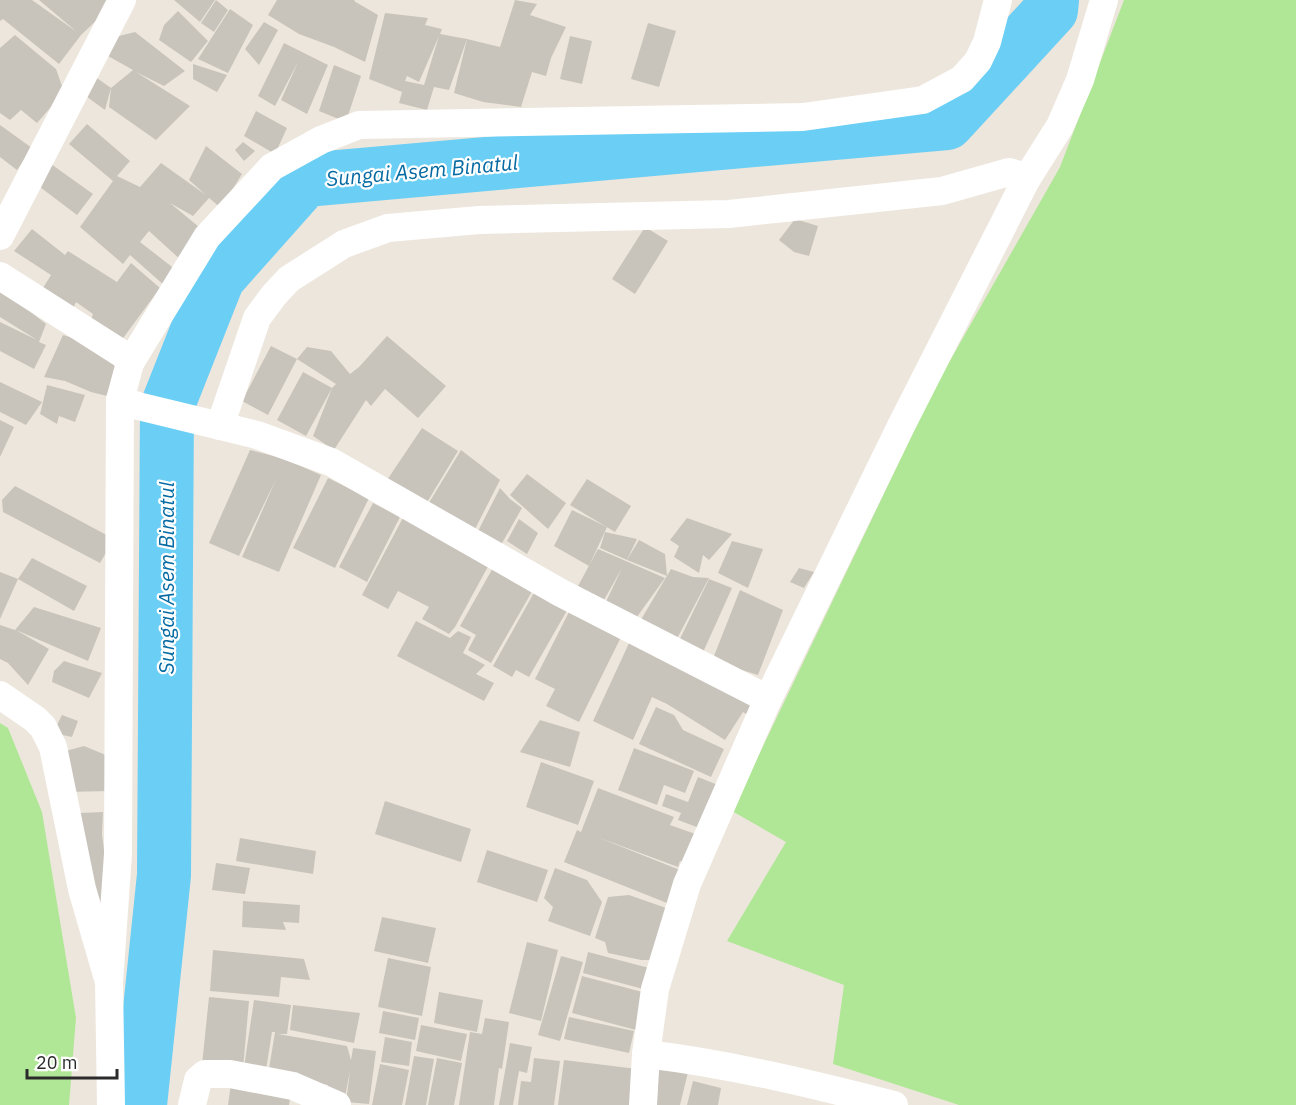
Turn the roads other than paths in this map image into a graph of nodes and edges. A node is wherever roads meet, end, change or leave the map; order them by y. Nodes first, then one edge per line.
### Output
1 (122, 0) edge
2 (998, 0) edge
3 (1104, 0) edge
4 (1026, 180) junction
5 (0, 236) edge
6 (0, 276) edge
7 (130, 363) junction
8 (129, 403) junction
9 (216, 425) junction
10 (0, 695) edge
11 (768, 699) junction
12 (109, 982) junction
13 (646, 1054) junction
14 (111, 1105) edge
15 (192, 1105) edge
16 (337, 1105) edge
17 (643, 1105) edge
18 (894, 1105) edge

1 - 5 street
2 - 7 street
3 - 4 street
4 - 9 street
4 - 11 street
6 - 7 street
7 - 8 street
8 - 9 street
8 - 12 street
9 - 11 street
10 - 12 street
11 - 13 street
12 - 14 street
13 - 17 street
13 - 18 street
15 - 16 street

